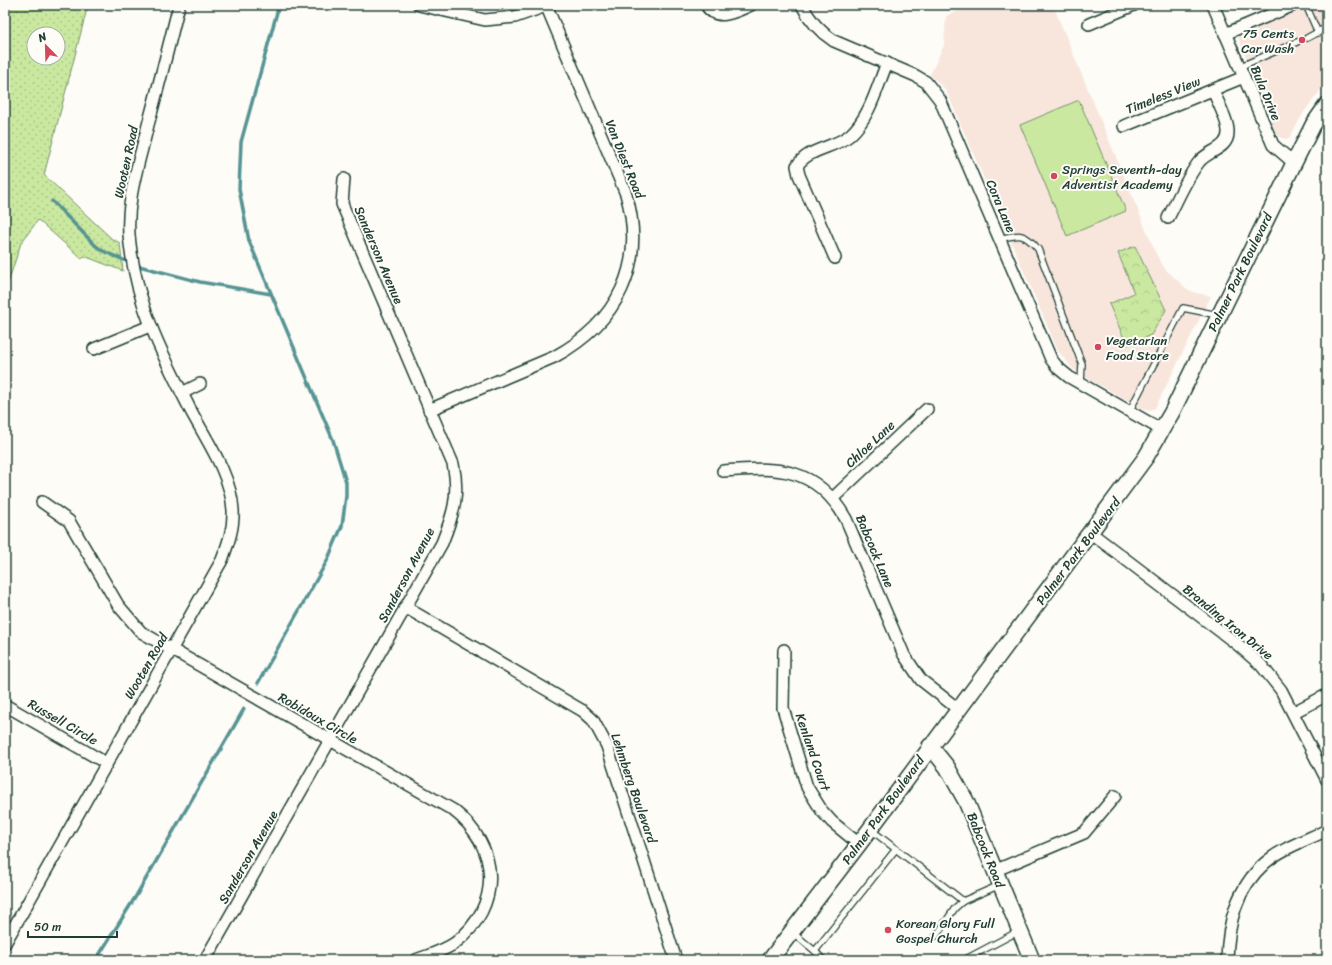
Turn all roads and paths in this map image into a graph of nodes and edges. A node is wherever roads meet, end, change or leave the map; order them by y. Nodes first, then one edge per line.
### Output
1 (179, 5) edge
2 (419, 5) edge
3 (546, 5) edge
4 (706, 5) edge
5 (751, 5) edge
6 (802, 5) edge
7 (1134, 5) edge
8 (1213, 5) edge
9 (1294, 5) edge
10 (1306, 5) edge
11 (1089, 24) dead end
12 (1327, 27) edge
13 (1318, 33) junction
14 (1225, 34) junction
15 (1308, 38) dead end
16 (1297, 42) dead end
17 (886, 64) junction
18 (1241, 72) junction
19 (1213, 90) junction
20 (1327, 105) edge
21 (1124, 126) dead end
22 (1294, 162) junction
23 (344, 179) dead end
24 (1168, 218) dead end
25 (1000, 240) junction
26 (835, 258) dead end
27 (1220, 315) junction
28 (150, 326) junction
29 (94, 349) dead end
30 (200, 384) dead end
31 (1080, 384) junction
32 (182, 393) junction
33 (429, 410) junction
34 (927, 410) dead end
35 (1129, 412) junction
36 (1162, 430) junction
37 (723, 471) dead end
38 (832, 499) junction
39 (42, 502) dead end
40 (1091, 533) junction
41 (405, 607) junction
42 (784, 650) dead end
43 (172, 651) junction
44 (1327, 695) edge
45 (5, 705) edge
46 (958, 710) junction
47 (1294, 712) junction
48 (330, 741) junction
49 (930, 746) junction
50 (106, 763) junction
51 (1327, 780) edge
52 (1115, 796) dead end
53 (870, 829) junction
54 (1327, 830) edge
55 (859, 844) junction
56 (896, 849) junction
57 (994, 872) junction
58 (1000, 885) junction
59 (963, 901) junction
60 (1019, 931) junction
61 (792, 932) junction
62 (936, 936) dead end
63 (5, 943) edge
64 (815, 951) junction
65 (205, 960) edge
66 (416, 960) edge
67 (676, 960) edge
68 (770, 960) edge
69 (824, 960) edge
70 (964, 960) edge
71 (1032, 960) edge
72 (1227, 960) edge

1 - 28 street, Wooten Road
2 - 3 street
3 - 33 street, Van Diest Road
4 - 5 street
6 - 17 street, Cora Lane
7 - 11 street
8 - 14 street, Bula Drive
9 - 14 street
10 - 13 lane
12 - 13 lane
13 - 15 lane
14 - 18 street, Bula Drive
16 - 18 lane
17 - 25 street, Cora Lane
17 - 26 street
18 - 19 street, Timeless View
18 - 22 street, Bula Drive
19 - 21 street, Timeless View
19 - 24 street, Timeless View
20 - 22 main road, Palmer Park Boulevard
22 - 27 main road, Palmer Park Boulevard
23 - 33 street, Sanderson Avenue
25 - 31 street, Cora Lane
25 - 31 lane
27 - 35 lane
27 - 36 main road, Palmer Park Boulevard
28 - 29 street
28 - 32 street, Wooten Road
30 - 32 street
31 - 35 street, Cora Lane
32 - 43 street, Wooten Road
33 - 41 street, Sanderson Avenue
34 - 38 street, Chloe Lane
35 - 36 street, Cora Lane
36 - 40 main road, Palmer Park Boulevard
37 - 38 street, Babcock Lane
38 - 46 street, Babcock Lane
39 - 43 street, Robidoux Circle
40 - 46 main road, Palmer Park Boulevard
40 - 47 street, Branding Iron Drive
41 - 48 street, Sanderson Avenue
41 - 67 street, Lehmberg Boulevard
42 - 55 street, Kenland Court
43 - 48 street, Robidoux Circle
43 - 50 street, Wooten Road
44 - 47 street
45 - 50 street, Russell Circle
46 - 49 main road, Palmer Park Boulevard
47 - 51 street, Branding Iron Drive
48 - 65 street, Sanderson Avenue
48 - 66 street, Robidoux Circle
49 - 53 main road, Palmer Park Boulevard
49 - 57 main road, Babcock Road
50 - 63 street, Wooten Road
52 - 57 street
53 - 55 main road, Palmer Park Boulevard
53 - 56 lane
54 - 72 street
55 - 61 main road, Palmer Park Boulevard
56 - 59 lane
56 - 64 lane
57 - 58 main road, Babcock Road
58 - 59 lane
58 - 60 main road, Babcock Road
59 - 62 lane
60 - 70 lane
60 - 71 main road, Babcock Road
61 - 64 lane
61 - 68 main road, Palmer Park Boulevard
64 - 69 lane

